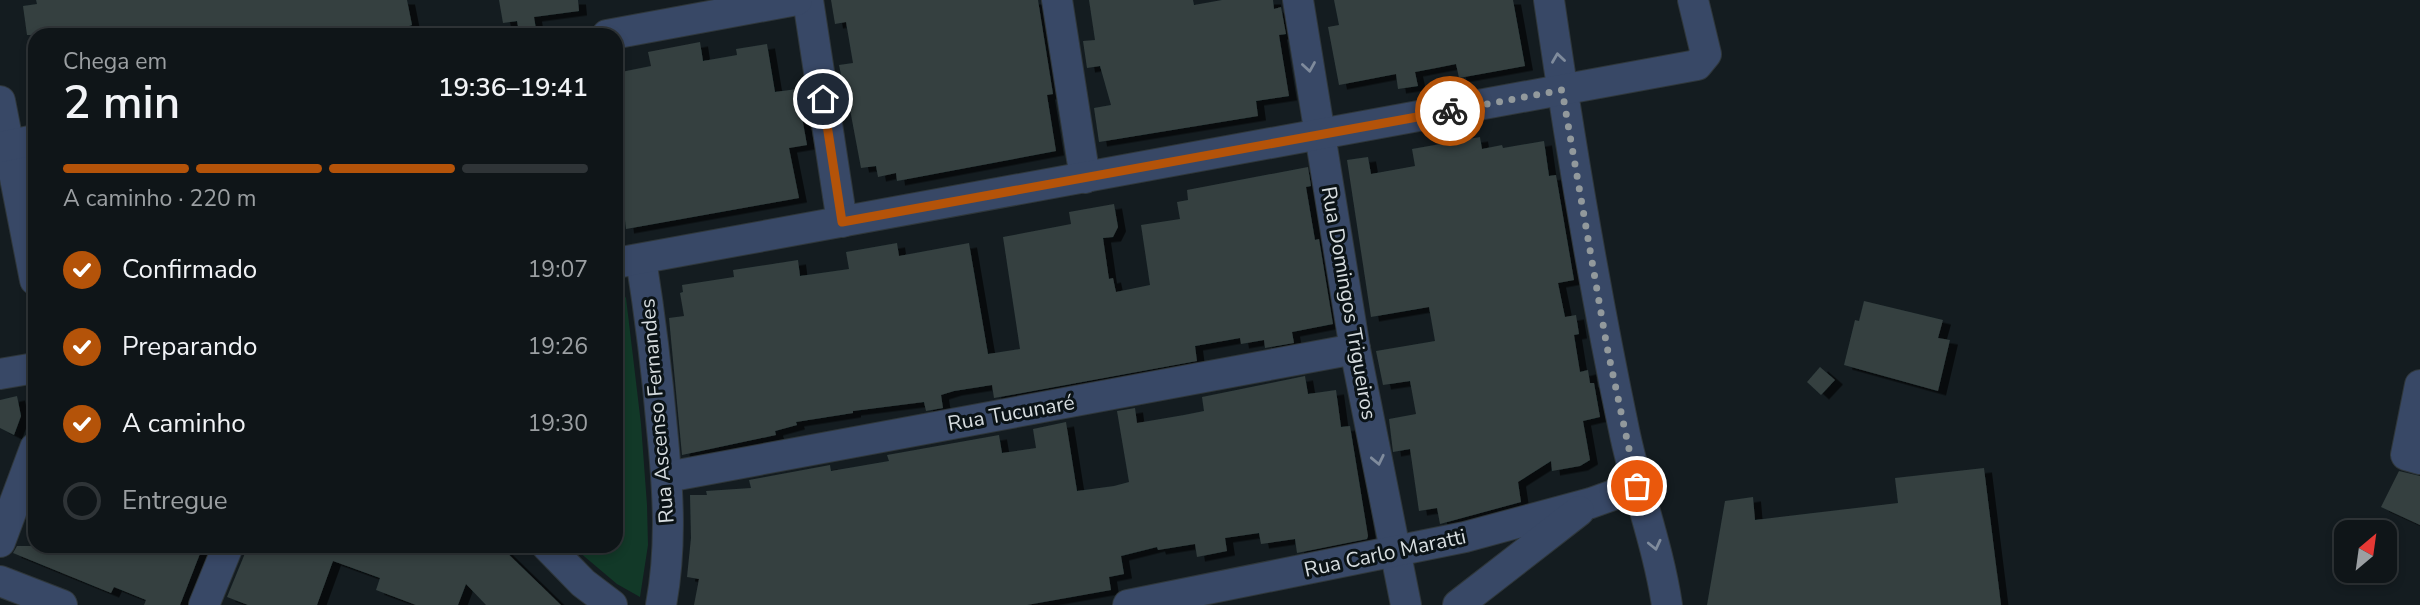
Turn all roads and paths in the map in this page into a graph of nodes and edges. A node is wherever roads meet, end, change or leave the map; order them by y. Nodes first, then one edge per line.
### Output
1 (797, 0) edge
2 (808, 0) edge
3 (1057, 0) edge
4 (1298, 0) edge
5 (1549, 0) edge
6 (1693, 0) edge
7 (623, 32) edge
8 (1562, 90) junction
9 (0, 101) edge
10 (1320, 135) junction
11 (15, 144) edge
12 (1085, 178) junction
13 (842, 222) junction
14 (28, 232) edge
15 (629, 261) edge
16 (1355, 349) junction
17 (28, 369) edge
18 (0, 374) edge
19 (2420, 385) edge
20 (2420, 459) edge
21 (28, 467) edge
22 (667, 477) junction
23 (1637, 486) junction
24 (1591, 503) junction
25 (0, 542) edge
26 (1396, 550) junction
27 (225, 553) edge
28 (554, 553) edge
29 (0, 581) edge
30 (62, 605) edge
31 (204, 605) edge
32 (612, 605) edge
33 (661, 605) edge
34 (1128, 605) edge
35 (1406, 605) edge
36 (1458, 605) edge
37 (1667, 605) edge

1 - 7 street
2 - 13 street
3 - 12 street
4 -> 10 street, Rua Domingos Trigueiros
8 -> 5 street
6 - 8 street
8 - 10 street
8 - 23 street
9 - 11 street
10 - 12 street
10 - 16 street, Rua Domingos Trigueiros
11 - 14 street
12 - 13 street
13 - 15 street
15 - 22 street, Rua Ascenso Fernandes
16 - 22 street, Rua Tucunaré
16 -> 26 street, Rua Domingos Trigueiros
17 - 18 street
19 - 20 street
21 - 25 street
22 - 33 street, Rua Ascenso Fernandes
23 - 24 street, Rua Carlo Maratti
23 -> 37 street
24 - 26 street, Rua Carlo Maratti
24 - 36 street
26 - 34 street, Rua Carlo Maratti
26 - 35 street, Rua Domingos Trigueiros
27 - 31 street
28 - 32 street
29 - 30 street

